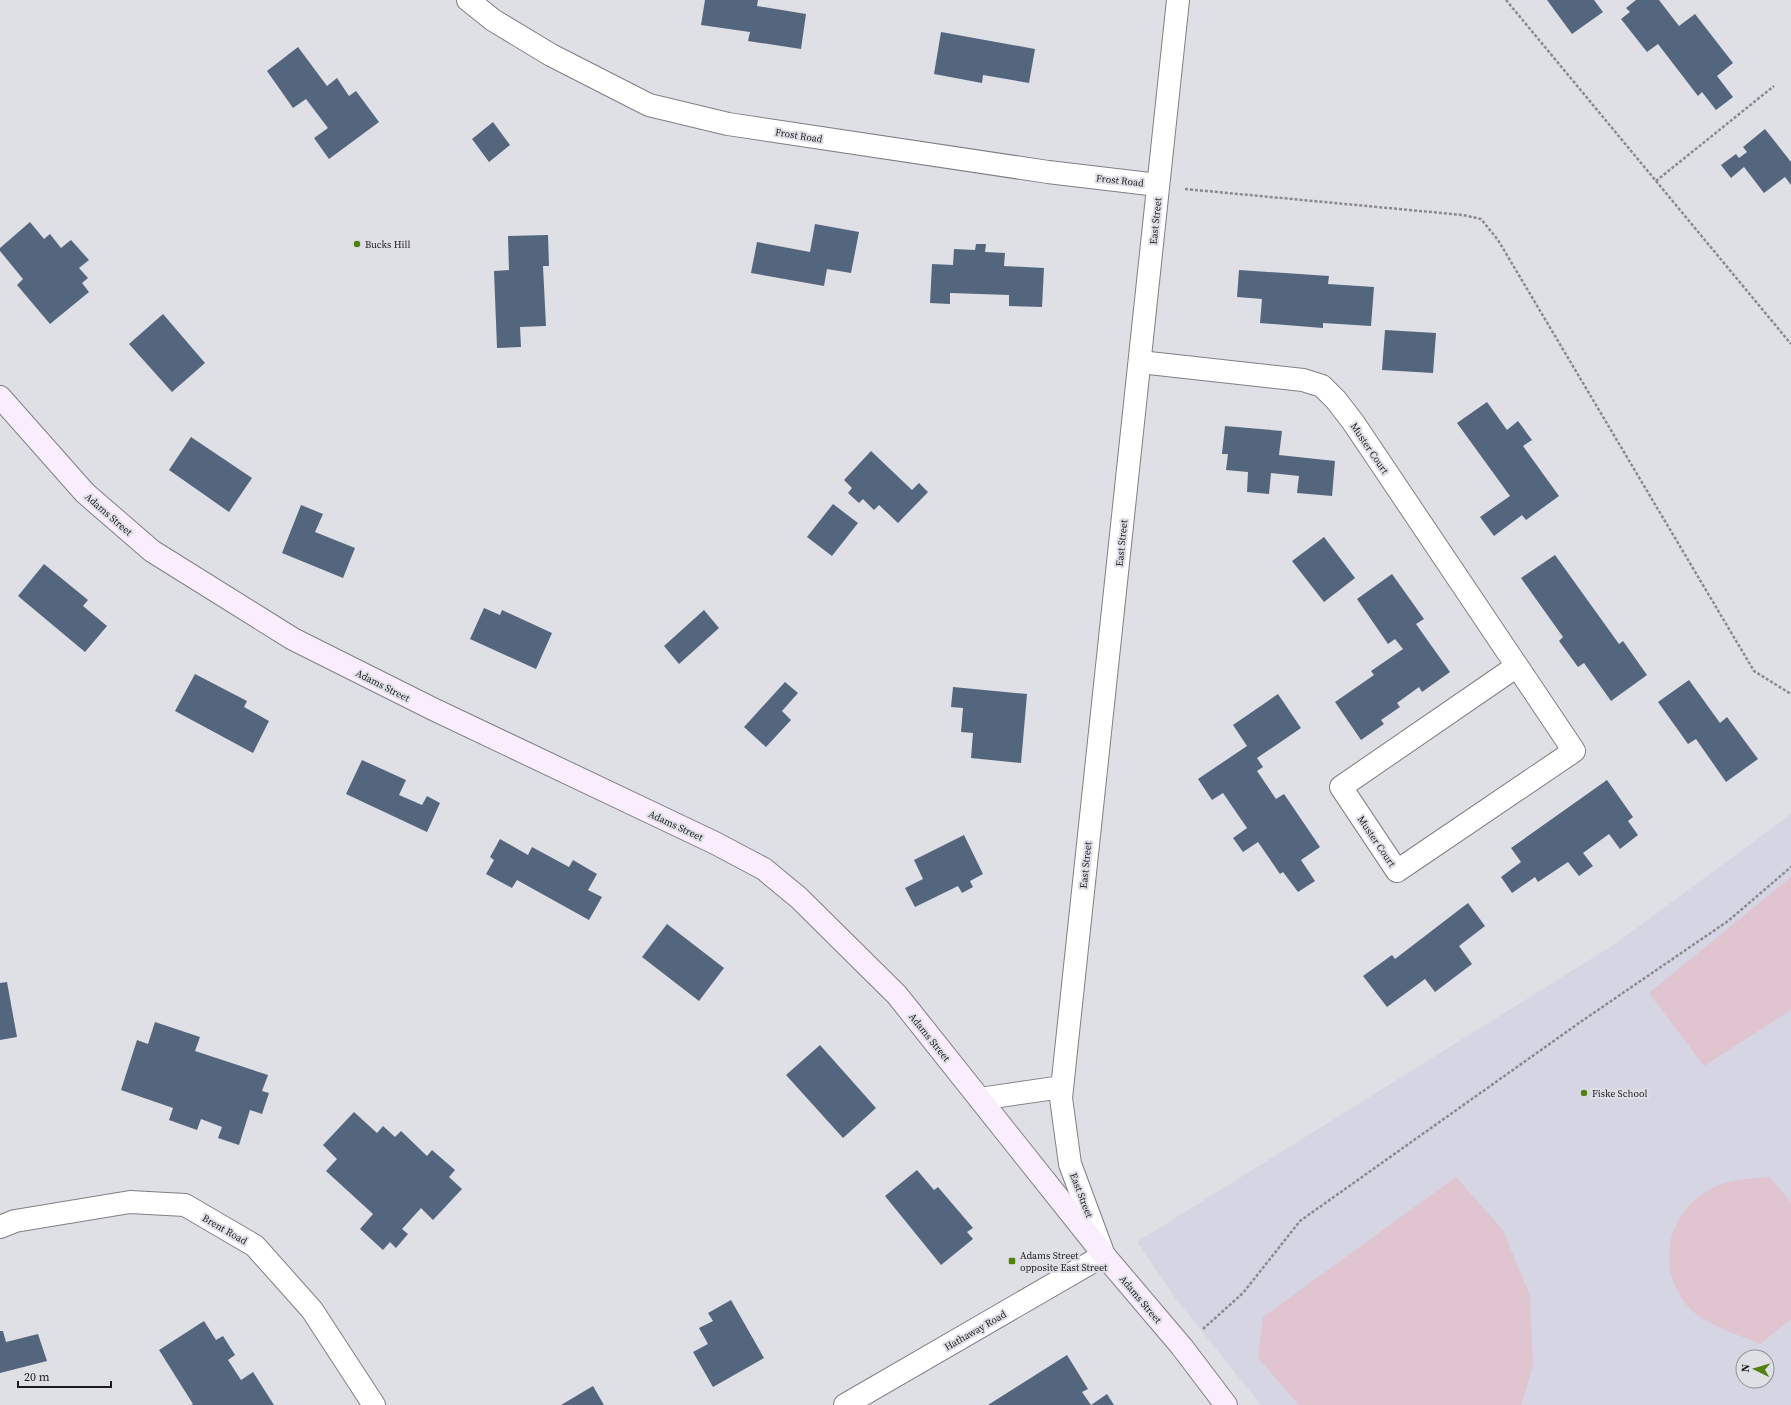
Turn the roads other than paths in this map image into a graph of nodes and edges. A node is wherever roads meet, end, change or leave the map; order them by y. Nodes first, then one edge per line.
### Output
1 (468, 0) edge
2 (1178, 0) edge
3 (1158, 185) junction
4 (1140, 362) junction
5 (0, 397) edge
6 (1517, 666) junction
7 (1062, 1086) junction
8 (980, 1099) junction
9 (0, 1227) edge
10 (1104, 1255) junction
11 (374, 1405) edge
12 (845, 1405) edge
13 (1226, 1405) edge

1 - 3 street, Frost Road
2 - 3 street, East Street
3 - 4 street, East Street
4 - 6 street, Muster Court
4 - 7 street, East Street
5 - 8 main road, Adams Street
6 - 6 street, Muster Court
7 - 8 street
7 - 10 street, East Street
8 - 10 main road, Adams Street
9 - 11 street, Brent Road
10 - 12 street, Hathaway Road
10 - 13 main road, Adams Street

